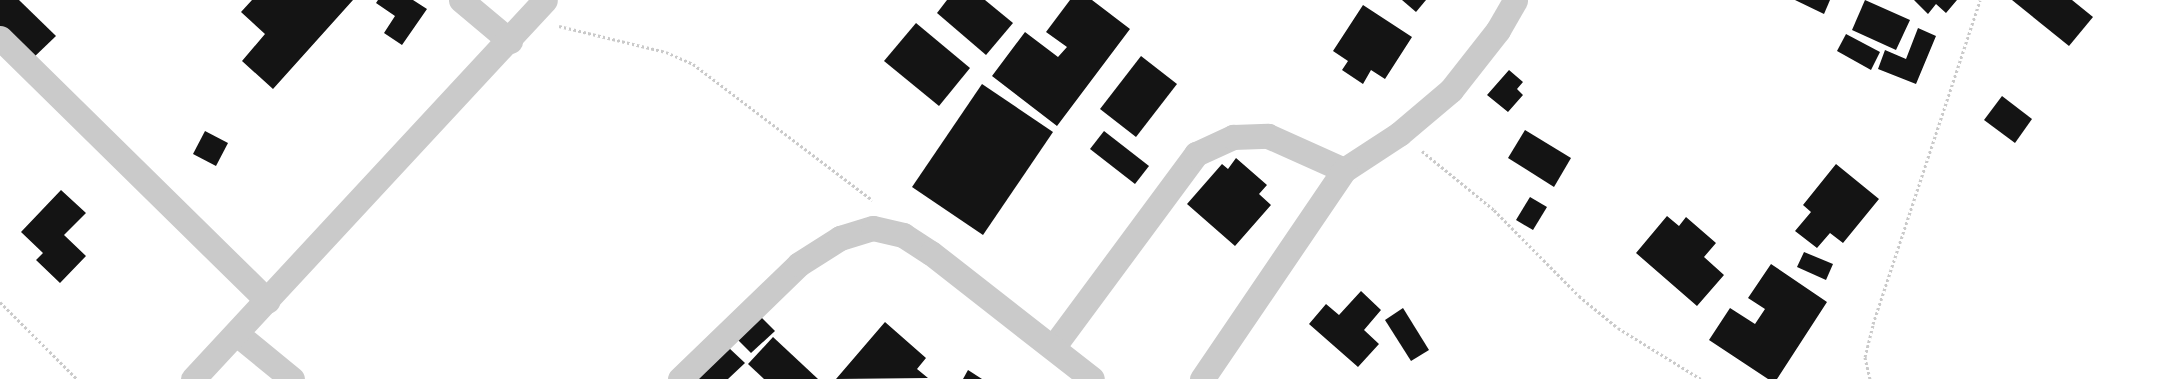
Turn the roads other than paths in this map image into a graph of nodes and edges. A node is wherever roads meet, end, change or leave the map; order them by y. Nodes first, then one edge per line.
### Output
1 (461, 0) edge
2 (545, 0) edge
3 (1515, 0) edge
4 (517, 33) junction
5 (0, 38) edge
6 (1344, 170) junction
7 (268, 301) junction
8 (237, 334) junction
9 (1054, 346) junction
10 (193, 379) edge
11 (292, 379) edge
12 (680, 379) edge
13 (1092, 379) edge
14 (1202, 379) edge

1 - 4 street
2 - 4 street
3 - 6 street
4 - 7 street
5 - 7 street
6 - 9 street
6 - 14 street
7 - 8 street
8 - 10 street
8 - 11 street
9 - 12 street
9 - 13 street

